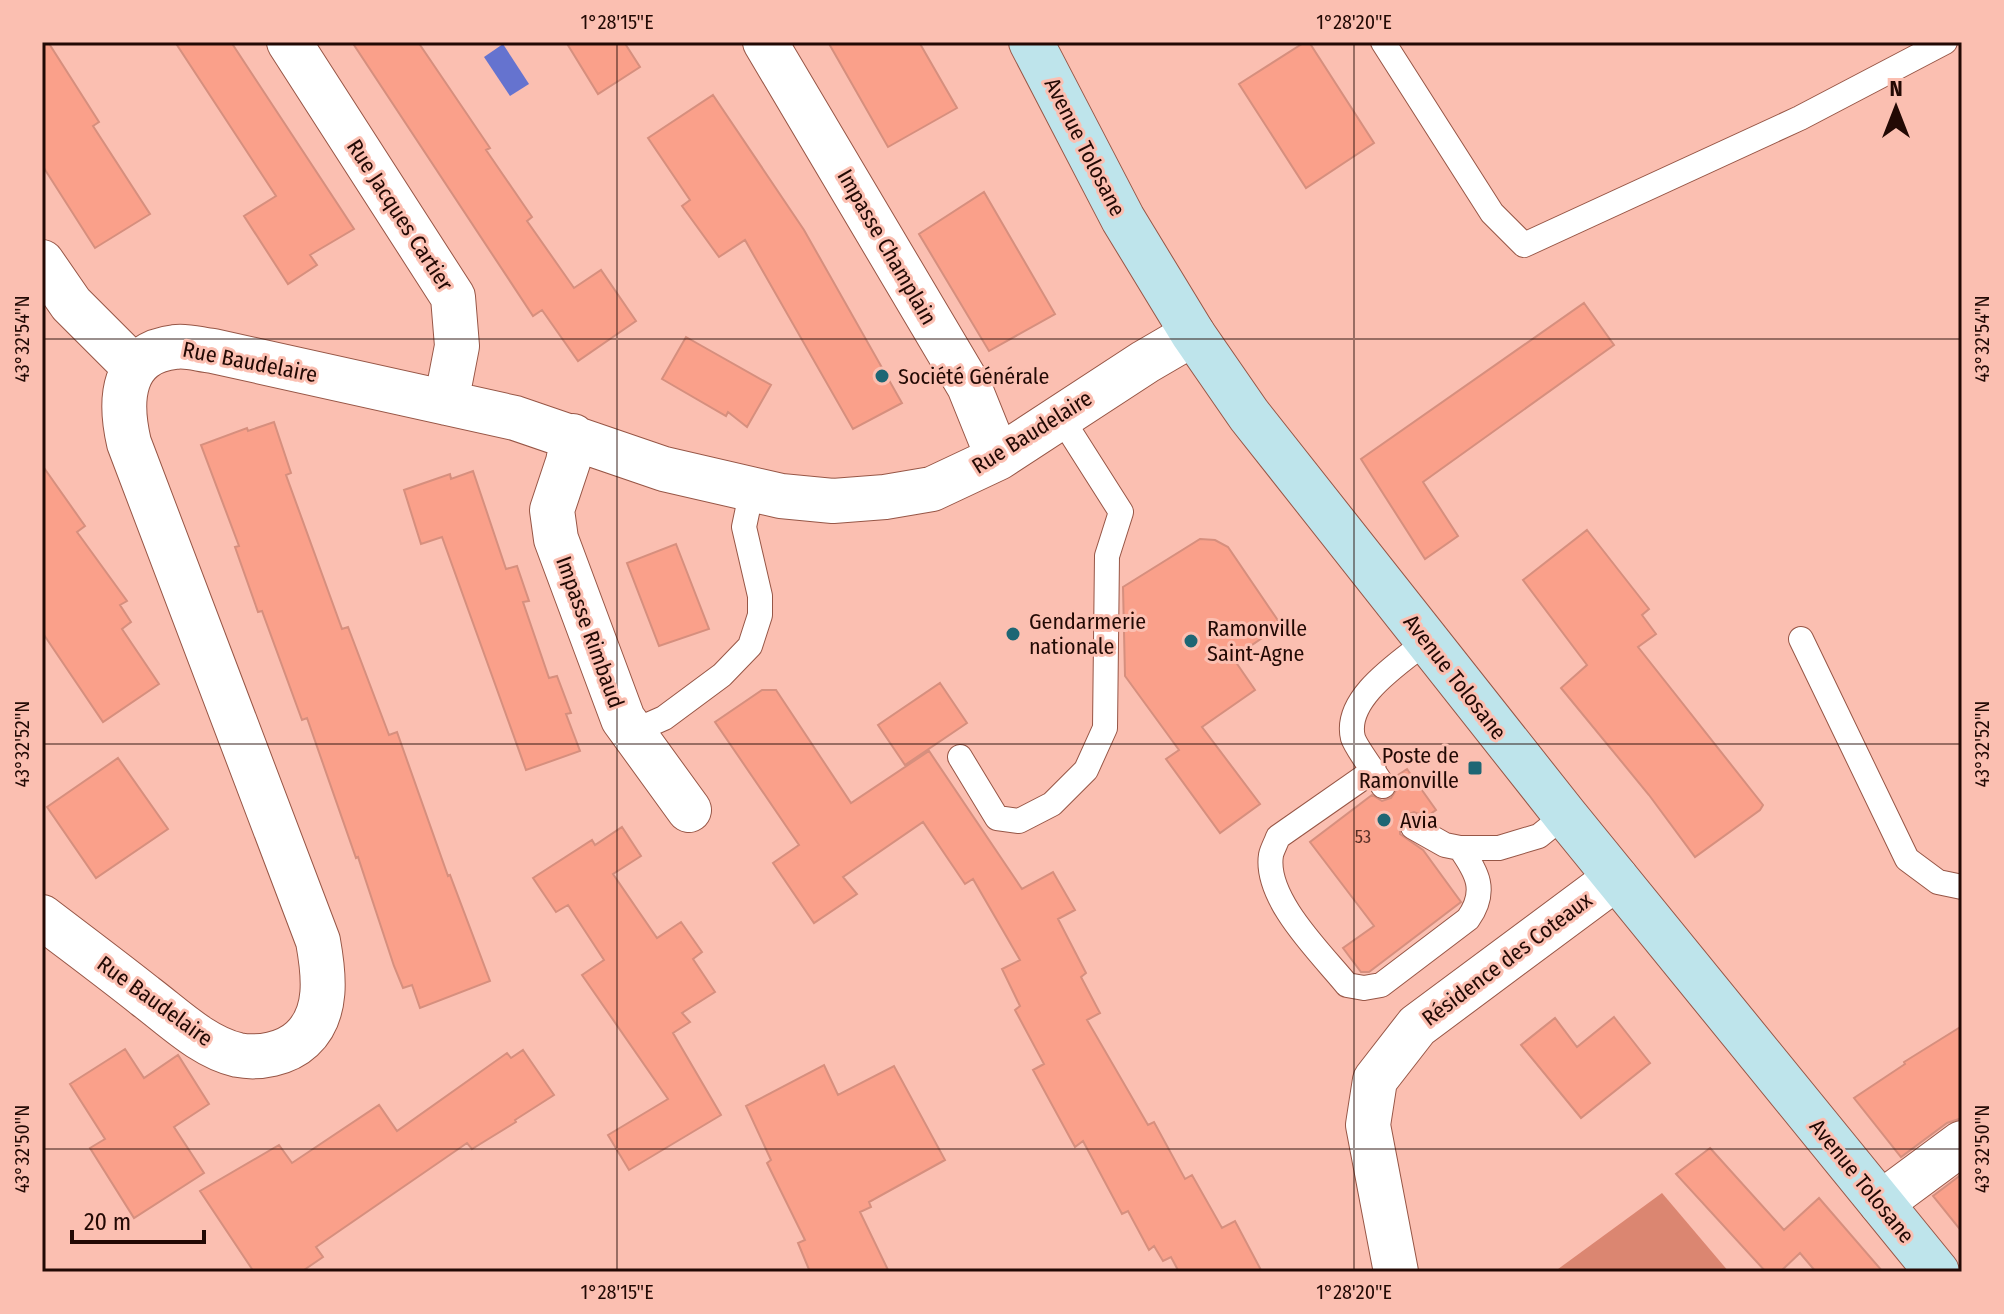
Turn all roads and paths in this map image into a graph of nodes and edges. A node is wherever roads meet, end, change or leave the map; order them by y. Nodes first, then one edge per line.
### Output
1 (289, 42) edge
2 (765, 42) edge
3 (1031, 42) edge
4 (1383, 42) edge
5 (1945, 42) edge
6 (42, 262) edge
7 (1193, 334) junction
8 (134, 367) junction
9 (446, 403) junction
10 (1060, 416) junction
11 (573, 436) junction
12 (998, 458) junction
13 (752, 489) junction
14 (1801, 639) dead end
15 (1427, 641) junction
16 (632, 732) junction
17 (960, 757) dead end
18 (689, 810) dead end
19 (1565, 815) junction
20 (1413, 827) dead end
21 (1460, 848) junction
22 (1616, 878) junction
23 (1962, 887) edge
24 (42, 917) edge
25 (1962, 1143) edge
26 (1881, 1203) junction
27 (1396, 1272) edge
28 (1937, 1272) edge

1 - 9 street, Rue Jacques Cartier
2 - 12 street, Impasse Champlain
3 - 7 main road, Avenue Tolosane
4 - 5 lane
6 - 8 street
7 - 10 street, Rue Baudelaire
7 - 15 main road, Avenue Tolosane
8 - 9 street, Rue Baudelaire
8 - 24 street, Rue Baudelaire
9 - 11 street, Rue Baudelaire
10 - 12 street, Rue Baudelaire
10 - 17 lane
11 - 13 street, Rue Baudelaire
11 - 16 street, Impasse Rimbaud
12 - 13 street, Rue Baudelaire
13 - 16 lane
14 - 23 lane
15 - 19 main road, Avenue Tolosane
15 - 21 lane
16 - 18 street, Impasse Rimbaud
19 - 21 lane
19 - 22 main road, Avenue Tolosane
20 - 21 lane
22 - 26 main road, Avenue Tolosane
22 - 27 street, Résidence des Coteaux
25 - 26 street
26 - 28 main road, Avenue Tolosane

